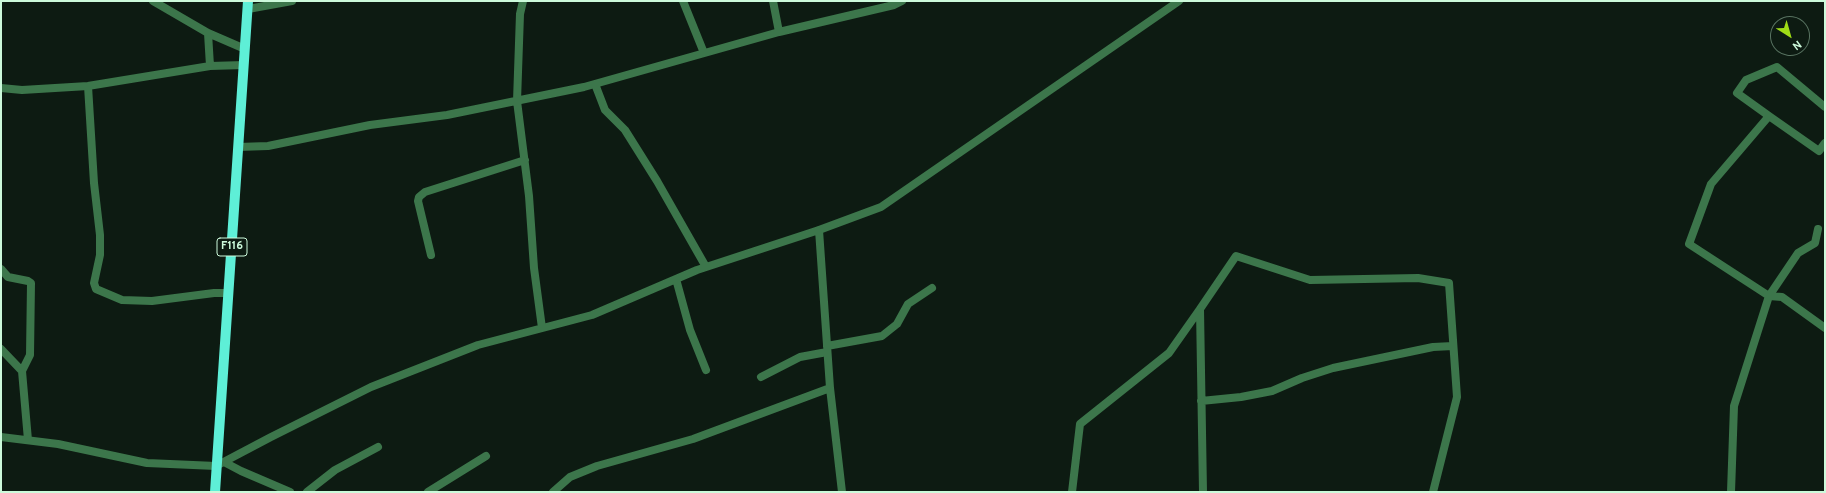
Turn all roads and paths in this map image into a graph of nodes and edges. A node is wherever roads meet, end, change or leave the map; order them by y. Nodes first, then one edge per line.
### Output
1 (152, 1) edge
2 (292, 1) edge
3 (523, 1) edge
4 (682, 1) edge
5 (774, 1) edge
6 (902, 1) edge
7 (1179, 1) edge
8 (893, 3) edge
9 (248, 5) edge
10 (779, 32) junction
11 (208, 33) junction
12 (245, 49) junction
13 (704, 53) junction
14 (244, 65) junction
15 (210, 66) junction
16 (595, 84) junction
17 (88, 86) junction
18 (1, 88) edge
19 (517, 102) junction
20 (1825, 107) edge
21 (1769, 116) junction
22 (1825, 143) edge
23 (238, 147) junction
24 (525, 160) junction
25 (819, 230) junction
26 (1818, 230) dead end
27 (431, 256) dead end
28 (706, 267) junction
29 (1, 269) edge
30 (676, 278) junction
31 (932, 288) dead end
32 (229, 293) junction
33 (1769, 296) junction
34 (1200, 308) junction
35 (542, 328) junction
36 (1825, 328) edge
37 (1453, 346) junction
38 (1, 349) edge
39 (827, 349) junction
40 (706, 370) dead end
41 (22, 371) junction
42 (761, 377) dead end
43 (830, 388) junction
44 (1201, 401) junction
45 (1, 437) edge
46 (28, 440) junction
47 (378, 447) dead end
48 (486, 456) dead end
49 (220, 464) junction
50 (215, 492) edge
51 (290, 492) edge
52 (307, 492) edge
53 (428, 492) edge
54 (553, 492) edge
55 (842, 492) edge
56 (1072, 492) edge
57 (1203, 492) edge
58 (1433, 492) edge
59 (1731, 492) edge

1 - 11 street
2 - 9 street
3 - 19 street
4 - 13 street
5 - 10 street
6 - 8 street
7 - 25 street
8 - 10 street
9 - 12 main road, F116
10 - 13 street
11 - 12 street
11 - 15 street
12 - 14 main road, F116
13 - 16 street
14 - 15 street
14 - 23 main road, F116
15 - 17 street
16 - 19 street
16 - 28 street
17 - 18 street
17 - 32 street
19 - 23 street
19 - 24 street
20 - 21 street
21 - 22 street
21 - 33 street
23 - 32 main road, F116
24 - 27 street
24 - 35 street
25 - 28 street
25 - 39 street
26 - 33 street
28 - 30 street
29 - 41 street
30 - 35 street
30 - 40 street
31 - 39 street
32 - 49 main road, F116
33 - 36 street
33 - 59 street
34 - 37 street
34 - 44 street
34 - 56 street
35 - 49 street
37 - 44 street
37 - 58 street
38 - 41 street
39 - 42 street
39 - 43 street
41 - 46 street
43 - 54 street
43 - 55 street
44 - 57 street
45 - 46 street
46 - 49 street
47 - 52 street
48 - 53 street
49 - 50 main road, F116
49 - 51 street

